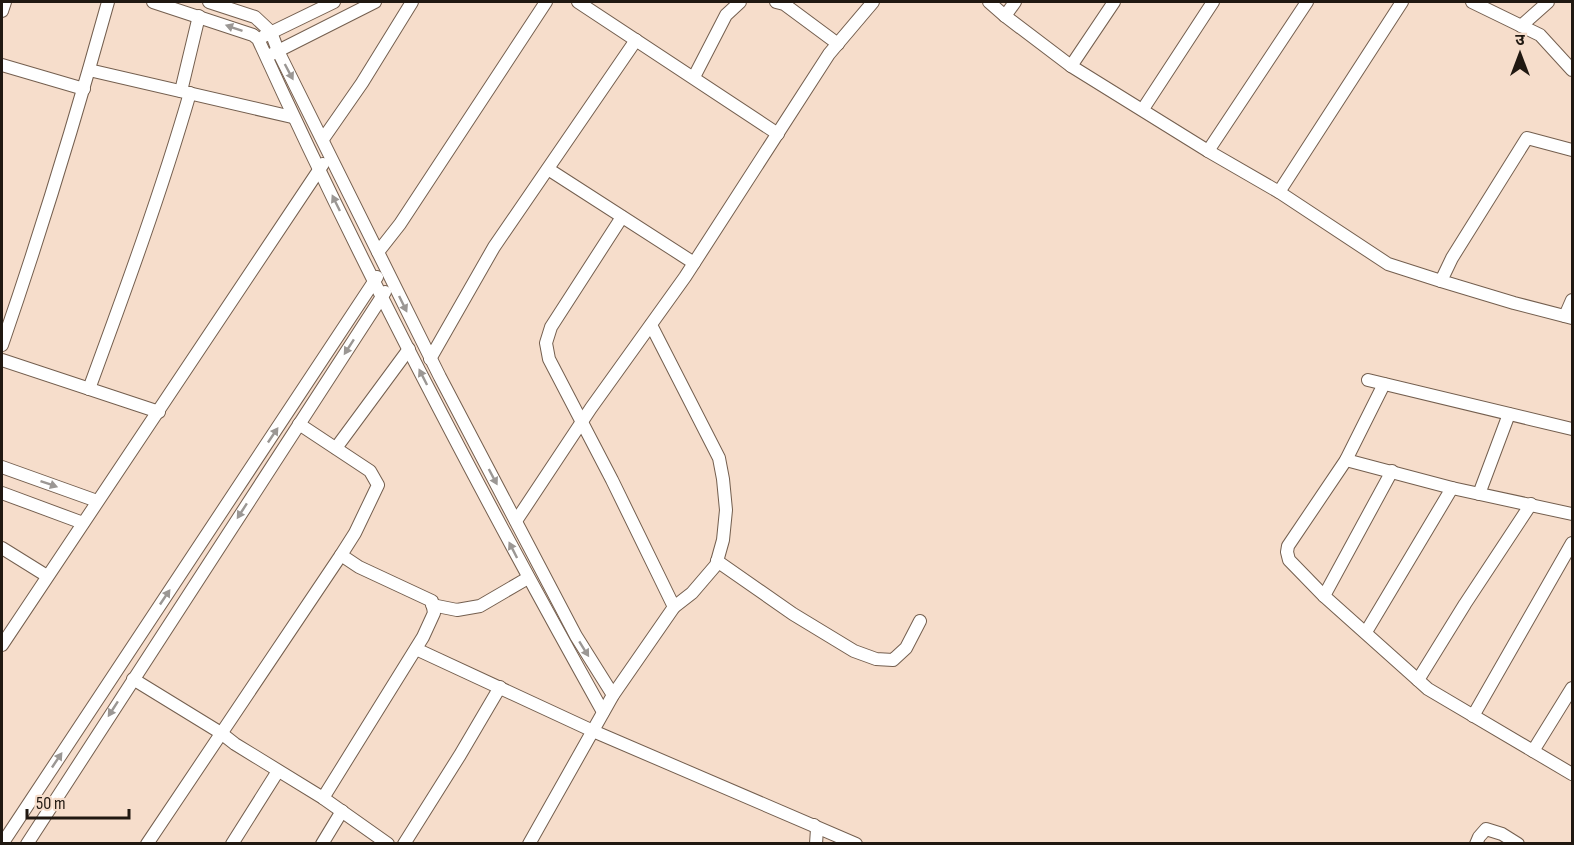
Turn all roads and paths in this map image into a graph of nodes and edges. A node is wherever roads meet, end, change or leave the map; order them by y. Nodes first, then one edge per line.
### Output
1 (5, 2) edge
2 (108, 2) edge
3 (153, 2) edge
4 (209, 2) edge
5 (334, 2) edge
6 (375, 2) edge
7 (412, 2) edge
8 (546, 2) edge
9 (578, 2) edge
10 (776, 2) edge
11 (873, 2) edge
12 (989, 2) edge
13 (1015, 2) edge
14 (1114, 2) edge
15 (1213, 2) edge
16 (1307, 2) edge
17 (1402, 2) edge
18 (1472, 2) edge
19 (1548, 2) edge
20 (733, 3) edge
21 (1496, 8) edge
22 (2, 11) edge
23 (199, 16) junction
24 (1005, 16) junction
25 (1521, 26) junction
26 (271, 32) junction
27 (258, 39) junction
28 (636, 40) junction
29 (838, 44) junction
30 (278, 51) junction
31 (266, 57) junction
32 (2, 65) edge
33 (1071, 66) junction
34 (89, 70) junction
35 (1572, 70) edge
36 (694, 77) junction
37 (84, 89) junction
38 (186, 92) junction
39 (1143, 109) junction
40 (292, 117) junction
41 (778, 134) junction
42 (323, 139) junction
43 (1572, 150) edge
44 (1208, 151) junction
45 (330, 153) junction
46 (319, 169) junction
47 (548, 169) junction
48 (1279, 192) junction
49 (622, 217) junction
50 (378, 252) junction
51 (694, 263) junction
52 (385, 266) junction
53 (375, 281) junction
54 (392, 281) junction
55 (1441, 281) junction
56 (382, 296) junction
57 (1572, 300) edge
58 (1569, 317) edge
59 (651, 325) junction
60 (2, 345) edge
61 (409, 349) junction
62 (430, 358) junction
63 (2, 360) edge
64 (1368, 381) dead end
65 (1384, 384) junction
66 (88, 389) junction
67 (159, 412) junction
68 (1509, 414) junction
69 (582, 423) junction
70 (299, 424) junction
71 (1572, 429) edge
72 (336, 448) junction
73 (1346, 460) junction
74 (2, 467) edge
75 (1392, 471) junction
76 (1452, 488) junction
77 (2, 493) edge
78 (1479, 494) junction
79 (97, 501) junction
80 (1531, 504) junction
81 (1572, 514) edge
82 (516, 521) junction
83 (83, 523) junction
84 (1572, 543) edge
85 (2, 548) edge
86 (341, 555) junction
87 (717, 561) junction
88 (47, 576) junction
89 (528, 578) junction
90 (1324, 596) junction
91 (432, 605) junction
92 (674, 608) junction
93 (921, 621) dead end
94 (1366, 632) junction
95 (2, 645) edge
96 (416, 649) junction
97 (133, 678) junction
98 (1418, 680) junction
99 (500, 687) junction
100 (1572, 688) edge
101 (613, 695) junction
102 (603, 712) junction
103 (1473, 716) junction
104 (593, 731) junction
105 (221, 733) junction
106 (1533, 751) junction
107 (278, 771) junction
108 (1572, 774) edge
109 (323, 798) junction
110 (342, 811) junction
111 (814, 825) junction
112 (2, 843) edge
113 (27, 843) edge
114 (147, 843) edge
115 (232, 843) edge
116 (322, 843) edge
117 (387, 843) edge
118 (404, 843) edge
119 (529, 843) edge
120 (816, 843) edge
121 (856, 843) edge
122 (1476, 843) edge
123 (1518, 843) edge

1 - 22 street
2 - 34 street
3 - 23 street
4 - 26 street
5 - 26 street
6 - 30 street
7 - 42 street
8 - 50 street
9 - 28 street
10 - 29 street
11 - 29 street
12 - 24 street
13 - 24 street
14 - 33 street
15 - 39 street
16 - 44 street
17 - 48 street
18 - 21 street
19 - 25 street
20 - 36 street
21 - 25 street
27 -> 23 street
23 - 38 street
24 - 33 street
25 - 35 street
26 - 27 street
26 - 30 street
27 - 31 street
28 - 36 street
28 - 47 street
29 - 41 street
30 - 31 street
30 -> 42 street
31 - 40 street
32 - 37 street
33 - 39 street
34 - 37 street
34 - 38 street
36 - 41 street
37 - 60 street
38 - 40 street
38 - 66 street
39 - 44 street
40 - 46 street
41 - 51 street
42 - 45 street
43 - 55 street
44 - 48 street
45 - 46 street
45 - 50 street
53 -> 46 street
46 - 67 street
47 - 49 street
47 - 62 street
48 - 55 street
49 - 51 street
49 - 69 street
50 - 52 street
51 - 59 street
52 - 53 street
52 - 54 street
53 - 56 street
112 -> 53 street
54 - 56 street
54 -> 62 street
55 - 58 street
56 - 61 street
56 -> 70 street
57 - 58 street
59 - 69 street
59 - 87 street
61 - 72 street
89 -> 61 street
62 -> 82 street
63 - 66 street
64 - 65 street
65 - 68 street
65 - 73 street
66 - 67 street
67 - 79 street
68 - 71 street
68 - 78 street
69 - 82 street
69 - 92 street
70 - 72 street
70 -> 97 street
72 - 86 street
73 - 75 street
73 - 90 street
74 -> 79 street
75 - 76 street
75 - 90 street
76 - 78 street
76 - 94 street
77 - 83 street
78 - 80 street
79 - 83 street
80 - 81 street
80 - 98 street
82 -> 101 street
83 - 88 street
84 - 103 street
85 - 88 street
86 - 91 street
86 - 105 street
87 - 92 street
87 - 93 street
88 - 95 street
89 - 91 street
89 - 102 street
90 - 94 street
91 - 96 street
92 - 101 street
94 - 98 street
96 - 99 street
96 - 109 street
97 - 105 street
97 -> 113 street
98 - 103 street
99 - 104 street
99 - 118 street
100 - 106 street
101 - 102 street
102 - 104 street
103 - 106 street
104 - 111 street
104 - 119 street
105 - 107 street
105 - 114 street
106 - 108 street
107 - 109 street
107 - 115 street
109 - 110 street
110 - 116 street
110 - 117 street
111 - 120 street
111 - 121 street
122 - 123 street

